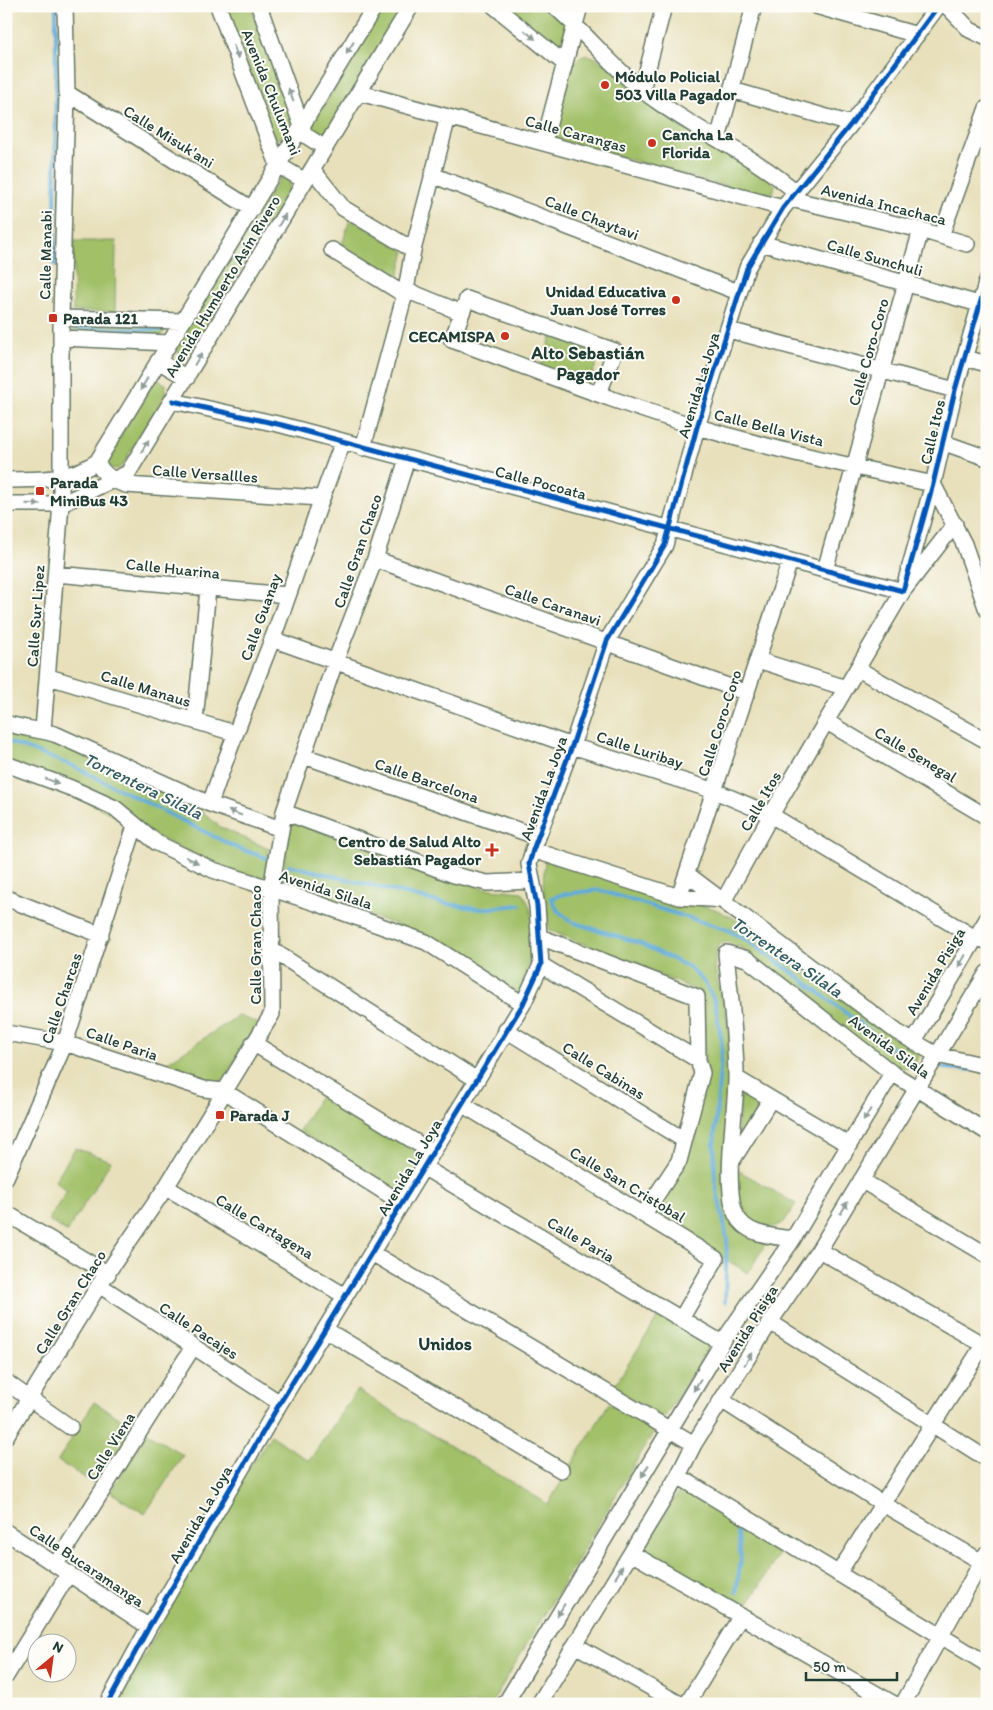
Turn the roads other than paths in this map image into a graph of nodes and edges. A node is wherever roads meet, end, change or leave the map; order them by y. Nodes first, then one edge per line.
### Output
1 (65, 6) edge
2 (218, 6) edge
3 (259, 6) edge
4 (375, 6) edge
5 (411, 6) edge
6 (494, 6) edge
7 (554, 6) edge
8 (580, 6) edge
9 (664, 6) edge
10 (754, 6) edge
11 (816, 6) edge
12 (938, 6) edge
13 (947, 6) edge
14 (575, 24) junction
15 (917, 35) junction
16 (987, 38) edge
17 (565, 64) junction
18 (642, 90) junction
19 (732, 90) junction
20 (67, 93) junction
21 (360, 93) junction
22 (987, 108) edge
23 (448, 117) junction
24 (851, 124) junction
25 (302, 127) junction
26 (718, 139) junction
27 (544, 142) junction
28 (325, 148) junction
29 (278, 165) junction
30 (309, 175) junction
31 (432, 175) junction
32 (790, 200) junction
33 (252, 209) junction
34 (921, 230) junction
35 (940, 236) junction
36 (761, 243) junction
37 (967, 244) dead end
38 (332, 250) dead end
39 (413, 250) junction
40 (987, 280) edge
41 (906, 283) junction
42 (738, 292) junction
43 (405, 293) junction
44 (979, 304) junction
45 (462, 313) junction
46 (61, 318) junction
47 (182, 321) junction
48 (729, 330) junction
49 (62, 338) junction
50 (169, 343) junction
51 (965, 358) junction
52 (158, 361) junction
53 (987, 364) edge
54 (881, 370) junction
55 (187, 378) junction
56 (954, 390) junction
57 (599, 394) junction
58 (173, 401) junction
59 (697, 427) junction
60 (343, 442) junction
61 (942, 442) junction
62 (363, 448) junction
63 (987, 458) edge
64 (406, 460) junction
65 (96, 462) junction
66 (854, 467) junction
67 (60, 479) junction
68 (6, 480) edge
69 (114, 481) junction
70 (933, 484) junction
71 (320, 498) junction
72 (6, 504) edge
73 (61, 504) junction
74 (955, 524) junction
75 (670, 529) junction
76 (375, 559) junction
77 (790, 561) junction
78 (825, 570) junction
79 (56, 574) junction
80 (208, 589) junction
81 (903, 591) junction
82 (287, 595) junction
83 (987, 610) edge
84 (272, 639) junction
85 (607, 641) junction
86 (758, 660) junction
87 (335, 662) junction
88 (858, 668) junction
89 (48, 677) junction
90 (846, 688) junction
91 (747, 692) junction
92 (195, 720) junction
93 (6, 722) edge
94 (827, 722) junction
95 (43, 730) junction
96 (234, 734) junction
97 (987, 741) edge
98 (572, 746) junction
99 (304, 756) junction
100 (6, 764) edge
101 (715, 791) junction
102 (210, 804) junction
103 (284, 812) junction
104 (771, 815) junction
105 (987, 817) edge
106 (135, 826) junction
107 (281, 829) junction
108 (536, 844) junction
109 (687, 874) junction
110 (531, 881) junction
111 (271, 890) junction
112 (679, 897) junction
113 (6, 898) edge
114 (724, 900) junction
115 (987, 919) edge
116 (101, 935) junction
117 (540, 937) junction
118 (981, 939) edge
119 (272, 950) junction
120 (541, 966) junction
121 (987, 973) edge
122 (523, 1004) junction
123 (506, 1030) junction
124 (6, 1033) edge
125 (914, 1041) junction
126 (65, 1042) junction
127 (253, 1043) junction
128 (937, 1055) junction
129 (698, 1060) junction
130 (987, 1066) edge
131 (892, 1073) junction
132 (736, 1078) junction
133 (477, 1080) junction
134 (916, 1087) junction
135 (224, 1091) junction
136 (771, 1099) junction
137 (462, 1104) junction
138 (987, 1132) edge
139 (684, 1140) junction
140 (849, 1145) junction
141 (432, 1152) junction
142 (731, 1162) junction
143 (423, 1167) junction
144 (6, 1177) edge
145 (861, 1180) junction
146 (166, 1187) junction
147 (402, 1203) junction
148 (6, 1213) edge
149 (644, 1214) junction
150 (793, 1239) junction
151 (819, 1250) junction
152 (372, 1253) junction
153 (987, 1255) edge
154 (104, 1280) junction
155 (346, 1296) junction
156 (681, 1318) junction
157 (770, 1322) junction
158 (326, 1330) junction
159 (722, 1343) junction
160 (986, 1344) edge
161 (193, 1347) junction
162 (6, 1382) edge
163 (30, 1400) junction
164 (722, 1401) junction
165 (280, 1403) junction
166 (932, 1424) junction
167 (70, 1427) dead end
168 (670, 1429) junction
169 (6, 1436) edge
170 (694, 1444) junction
171 (987, 1459) edge
172 (561, 1470) dead end
173 (678, 1476) junction
174 (883, 1504) junction
175 (6, 1532) edge
176 (632, 1553) junction
177 (985, 1560) edge
178 (56, 1564) junction
179 (69, 1573) junction
180 (838, 1574) junction
181 (741, 1616) junction
182 (149, 1627) junction
183 (939, 1637) junction
184 (575, 1645) junction
185 (987, 1664) edge
186 (6, 1676) edge
187 (107, 1704) edge
188 (505, 1704) edge
189 (540, 1704) edge
190 (680, 1704) edge
191 (687, 1704) edge
192 (894, 1704) edge
193 (903, 1704) edge

1 - 20 street, Calle Manabi
2 -> 29 street, Avenida Chulumani
25 -> 3 street, Avenida Chulumani
4 -> 25 street, Avenida Humberto Asín Rivero
5 - 21 street, Avenida Humberto Asín Rivero
6 -> 17 street
7 - 14 street, Avenida Incachaca
8 - 14 street
9 - 18 street
10 - 19 street
11 - 15 street
12 - 15 street, Avenida La Joya
13 - 16 street
14 - 17 street
14 - 18 street, Avenida Incachaca
15 - 24 street, Avenida La Joya
17 - 27 street
18 - 26 street, Avenida Incachaca
19 - 24 street
19 - 26 street
20 - 33 street, Calle Misuk'ani
20 - 46 street, Calle Manabi
21 - 23 street, Calle Carangas
21 - 28 street, Avenida Humberto Asín Rivero
22 - 35 street
23 - 27 street, Calle Carangas
23 - 31 street
24 - 32 street, Avenida La Joya
25 - 28 street, Avenida Chulumani
25 - 29 street, Avenida Humberto Asín Rivero
26 - 32 street, Avenida Incachaca
27 - 32 street, Calle Carangas
28 - 30 street, Avenida Humberto Asín Rivero
29 - 30 street, Avenida Chulumani
29 - 33 street, Avenida Humberto Asín Rivero
30 - 39 street, Avenida Chulumani
55 -> 30 street, Avenida Humberto Asín Rivero
31 - 39 street
31 - 42 street, Calle Chaytavi
32 - 34 street, Avenida Incachaca
32 - 36 street, Avenida La Joya
33 - 47 street, Avenida Humberto Asín Rivero
34 - 35 street, Avenida Incachaca
34 - 41 street, Calle Coro-Coro
35 - 37 street, Avenida Incachaca
36 - 41 street, Calle Sunchuli
36 - 42 street, Avenida La Joya
38 - 43 street
39 - 43 street
40 - 44 street, Calle Itos
41 - 44 street, Calle Sunchuli
41 - 54 street, Calle Coro-Coro
42 - 48 street, Avenida La Joya
43 - 45 street
43 - 62 street
44 - 51 street, Calle Itos
45 - 57 street, Calle Bella Vista
45 - 57 street
46 - 47 street
46 - 49 street, Calle Manabi
47 - 50 street, Avenida Humberto Asín Rivero
48 - 54 street
48 - 59 street, Avenida La Joya
49 - 50 street
49 - 67 street, Calle Manabi
50 - 52 street, Avenida Humberto Asín Rivero
51 - 53 street
51 - 56 street, Calle Itos
52 - 55 street
52 -> 65 street, Avenida Humberto Asín Rivero
54 - 56 street
54 - 66 street, Calle Coro-Coro
55 - 58 street, Avenida Humberto Asín Rivero
56 - 61 street, Calle Itos
57 - 59 street, Calle Bella Vista
58 - 60 street, Calle Pocoata
69 -> 58 street, Avenida Humberto Asín Rivero
59 - 66 street, Calle Bella Vista
59 - 75 street, Avenida La Joya
60 - 62 street, Calle Pocoata
60 - 71 street, Calle Guanay
61 - 63 street
61 - 70 street, Calle Itos
62 - 64 street, Calle Pocoata
64 - 75 street, Calle Pocoata
64 - 76 street, Calle Gran Chaco
65 - 67 street, Avenida Humberto Asín Rivero
65 - 69 street
66 - 70 street, Calle Bella Vista
66 - 78 street, Calle Coro-Coro
67 - 68 street, Avenida Humberto Asín Rivero
67 - 73 street, Calle Manabi
69 - 71 street, Calle Versallles
69 - 73 street, Avenida Humberto Asín Rivero
70 - 74 street
70 - 81 street, Calle Itos
71 - 82 street, Calle Guanay
72 -> 73 street, Avenida Humberto Asín Rivero
73 - 79 street, Calle Sur Lipez
74 - 81 street, Calle Itos
74 - 83 street
75 - 77 street, Calle Pocoata
75 - 85 street, Avenida La Joya
76 - 85 street, Calle Caranavi
76 - 87 street, Calle Gran Chaco
77 - 78 street, Calle Pocoata
77 - 86 street, Calle Coro-Coro
78 - 81 street, Calle Pocoata
79 - 80 street, Calle Huarina
79 - 89 street, Calle Sur Lipez
80 - 82 street, Calle Huarina
80 - 92 street
81 - 88 street, Calle Itos
82 - 84 street, Calle Guanay
84 - 87 street, Calle Luribay
84 - 96 street, Calle Guanay
85 - 91 street, Calle Caranavi
85 - 98 street, Avenida La Joya
86 - 90 street
86 - 91 street, Calle Coro-Coro
87 - 98 street, Calle Luribay
87 - 99 street, Calle Gran Chaco
88 - 90 street, Calle Itos
88 - 97 street
89 - 92 street, Calle Manaus
89 - 95 street, Calle Sur Lipez
90 - 94 street, Calle Itos
91 - 101 street, Calle Coro-Coro
92 - 96 street, Calle Manaus
93 - 95 street
94 - 104 street, Calle Itos
94 - 105 street, Calle Senegal
95 - 102 street
96 - 102 street, Calle Guanay
98 - 101 street, Calle Luribay
98 - 108 street, Avenida La Joya
99 - 103 street, Calle Gran Chaco
99 - 108 street, Calle Barcelona
100 -> 106 street, Avenida Silala
101 - 104 street, Calle Luribay
101 - 109 street, Calle Coro-Coro
107 -> 102 street
103 - 107 street, Calle Gran Chaco
103 - 110 street
104 - 114 street, Calle Itos
104 - 118 street, Calle Luribay
106 -> 111 street, Avenida Silala
106 - 116 street, Calle Charcas
107 - 111 street, Calle Gran Chaco
108 - 110 street, Avenida La Joya
108 - 112 street
109 - 112 street, Calle Coro-Coro
109 - 114 street, Avenida Silala
110 - 117 street, Avenida La Joya
111 - 119 street, Calle Gran Chaco
111 - 122 street, Avenida Silala
112 - 114 street
113 - 116 street
114 - 125 street, Avenida Silala
115 - 118 street, Avenida Pisiga
116 - 126 street, Calle Charcas
117 - 120 street, Avenida La Joya
117 - 129 street
118 -> 125 street, Avenida Pisiga
119 - 127 street, Calle Gran Chaco
119 - 133 street
120 - 122 street, Avenida La Joya
120 - 129 street
121 - 128 street, Avenida Pisiga
122 - 123 street, Avenida La Joya
123 - 133 street, Avenida La Joya
123 - 139 street, Calle Cabinas
124 - 126 street, Calle Paria
125 - 128 street, Avenida Silala
126 - 135 street, Calle Paria
126 - 144 street, Calle Charcas
127 - 135 street, Calle Gran Chaco
127 - 141 street
128 - 130 street, Avenida Silala
128 - 134 street, Avenida Pisiga
129 - 139 street
131 - 132 street, Avenida Silala
131 - 134 street, Avenida Silala
131 -> 140 street, Avenida Pisiga
132 - 136 street
132 - 142 street
133 - 137 street, Avenida La Joya
134 - 138 street, Avenida Silala
134 - 145 street, Avenida Pisiga
135 - 146 street, Calle Gran Chaco
135 - 147 street
136 - 140 street
136 - 142 street
137 - 141 street, Avenida La Joya
137 - 149 street, Calle San Cristobal
139 - 149 street
140 - 150 street, Avenida Pisiga
141 - 143 street, Avenida La Joya
142 - 150 street
143 - 147 street, Avenida La Joya
143 - 156 street, Calle Paria
151 -> 145 street, Avenida Pisiga
145 - 153 street
146 - 154 street, Calle Gran Chaco
146 - 155 street, Calle Cartagena
147 - 152 street, Avenida La Joya
148 - 154 street, Calle Pacajes
149 - 156 street, Calle San Cristobal
150 - 159 street, Avenida Pisiga
151 - 157 street, Avenida Pisiga
151 - 160 street
152 - 155 street, Avenida La Joya
152 - 168 street
154 - 161 street, Calle Pacajes
154 - 163 street, Calle Gran Chaco
155 - 158 street, Avenida La Joya
156 - 159 street, Calle Paria
164 -> 157 street, Avenida Pisiga
157 - 166 street
158 - 165 street, Avenida La Joya
158 - 172 street
159 -> 168 street, Avenida Pisiga
160 - 166 street
161 - 165 street, Calle Pacajes
161 - 178 street, Calle Viena
162 - 163 street
163 - 167 street
163 - 169 street, Calle Gran Chaco
164 - 170 street, Avenida Pisiga
164 - 174 street
165 - 182 street, Avenida La Joya
166 - 171 street
166 - 174 street
168 - 170 street
168 -> 188 street, Avenida Pisiga
170 - 173 street, Avenida Pisiga
173 - 176 street, Avenida Pisiga
173 - 180 street
174 - 177 street
174 - 180 street
175 - 178 street, Calle Bucaramanga
176 - 181 street
184 -> 176 street, Avenida Pisiga
177 - 183 street
178 - 179 street, Calle Bucaramanga
179 - 182 street, Calle Bucaramanga
179 - 186 street
180 - 183 street
181 - 191 street
181 - 192 street
182 - 187 street, Avenida La Joya
183 - 185 street
183 - 193 street
184 - 189 street, Avenida Pisiga
184 - 190 street

